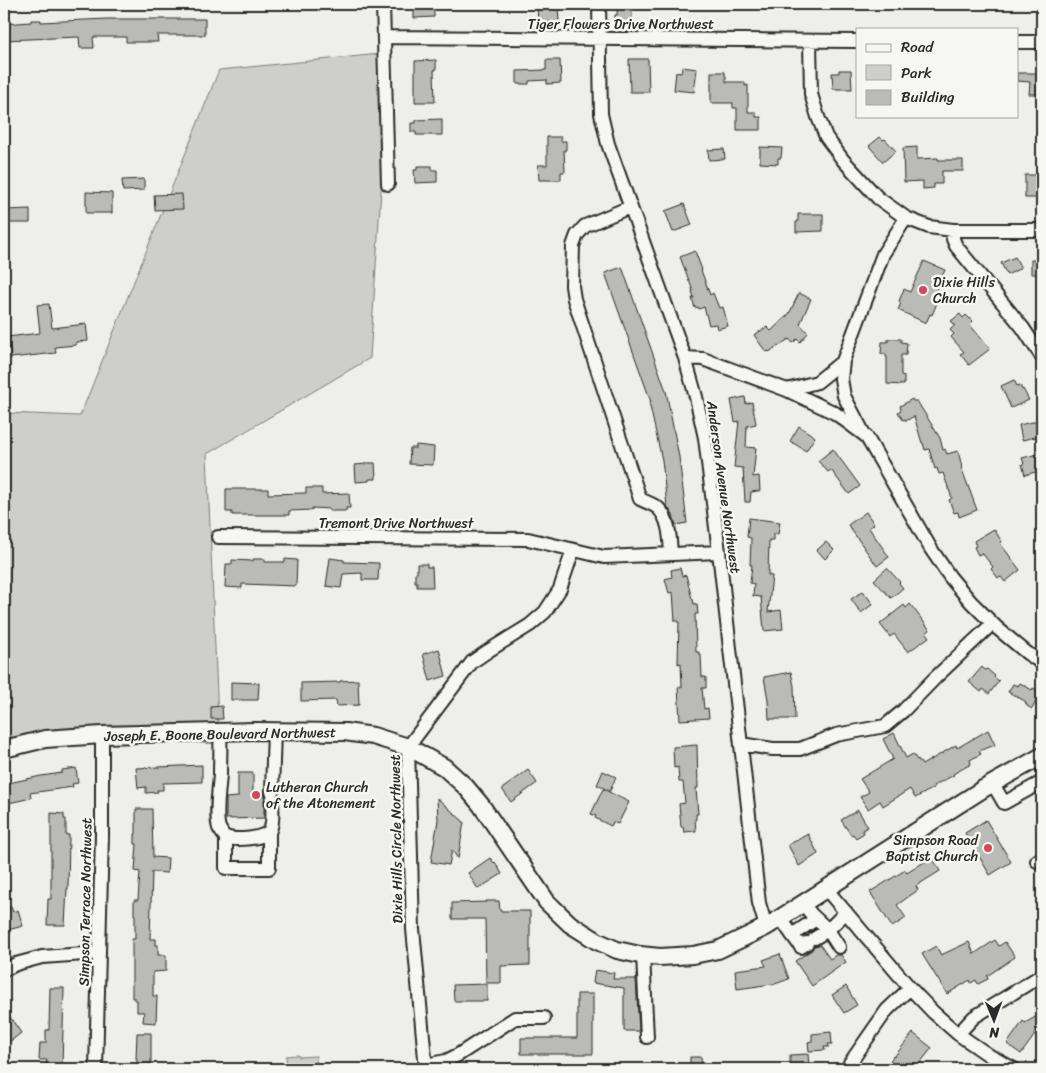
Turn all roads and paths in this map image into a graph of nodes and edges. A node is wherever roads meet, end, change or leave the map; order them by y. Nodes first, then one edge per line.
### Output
1 (383, 4) edge
2 (599, 4) edge
3 (384, 36) junction
4 (600, 38) junction
5 (810, 41) junction
6 (856, 41) edge
7 (1018, 42) edge
8 (1042, 42) edge
9 (388, 184) dead end
10 (630, 207) junction
11 (906, 218) junction
12 (953, 230) junction
13 (1042, 230) edge
14 (685, 358) junction
15 (1042, 358) edge
16 (843, 361) junction
17 (787, 390) junction
18 (866, 436) junction
19 (218, 537) dead end
20 (573, 550) junction
21 (719, 552) junction
22 (671, 554) junction
23 (992, 624) junction
24 (1042, 663) edge
25 (274, 731) junction
26 (220, 732) junction
27 (102, 735) junction
28 (741, 744) junction
29 (408, 747) junction
30 (4, 749) edge
31 (1042, 756) edge
32 (1042, 782) edge
33 (993, 784) junction
34 (269, 831) junction
35 (226, 837) junction
36 (826, 889) junction
37 (803, 904) junction
38 (846, 912) junction
39 (781, 918) junction
40 (816, 919) junction
41 (766, 927) junction
42 (828, 930) junction
43 (792, 935) junction
44 (839, 947) dead end
45 (99, 953) junction
46 (643, 955) junction
47 (4, 970) edge
48 (1042, 975) edge
49 (910, 988) junction
50 (544, 1018) dead end
51 (958, 1034) junction
52 (647, 1037) dead end
53 (426, 1067) edge
54 (1007, 1068) edge
55 (96, 1069) edge
56 (848, 1069) edge

1 - 3 street
2 - 4 street, Anderson Avenue Northwest
3 - 4 street, Tiger Flowers Drive Northwest
3 - 9 street
4 - 5 street, Tiger Flowers Drive Northwest
4 - 10 street, Anderson Avenue Northwest
5 - 6 street, Tiger Flowers Drive Northwest
5 - 11 street
7 - 8 street
10 - 14 street, Anderson Avenue Northwest
10 - 22 street
11 - 12 street
11 - 16 street
12 - 13 street
12 - 15 street
14 - 17 street
14 - 21 street, Anderson Avenue Northwest
16 - 17 street
16 - 18 street
17 - 18 street
18 - 23 street
19 - 20 street, Tremont Drive Northwest
20 - 22 street
20 - 29 street, Dixie Hills Circle Northwest
21 - 22 street
21 - 28 street, Anderson Avenue Northwest
23 - 24 street
23 - 28 street
25 - 26 main road, Joseph E. Boone Boulevard Northwest
25 - 29 main road, Joseph E. Boone Boulevard Northwest
25 - 34 street
26 - 27 main road, Joseph E. Boone Boulevard Northwest
26 - 35 street
27 - 30 main road, Joseph E. Boone Boulevard Northwest
27 - 45 street, Simpson Terrace Northwest
28 - 41 street, Anderson Avenue Northwest
29 - 46 main road, Joseph E. Boone Boulevard Northwest
29 - 53 street, Dixie Hills Circle Northwest
31 - 33 main road, Joseph E. Boone Boulevard Northwest
32 - 33 street
33 - 36 main road, Joseph E. Boone Boulevard Northwest
34 - 35 street
34 - 35 street
36 - 37 main road, Joseph E. Boone Boulevard Northwest
36 - 38 street
37 - 39 main road, Joseph E. Boone Boulevard Northwest
37 - 40 street
38 - 42 street
38 - 49 street
39 - 41 main road, Joseph E. Boone Boulevard Northwest
39 - 43 street
40 - 42 street
40 - 43 street
41 - 46 main road, Joseph E. Boone Boulevard Northwest
42 - 43 street
42 - 44 street
45 - 47 street
45 - 55 street, Simpson Terrace Northwest
46 - 52 street
48 - 51 street
49 - 51 street
49 - 56 street
50 - 53 street
51 - 54 street

